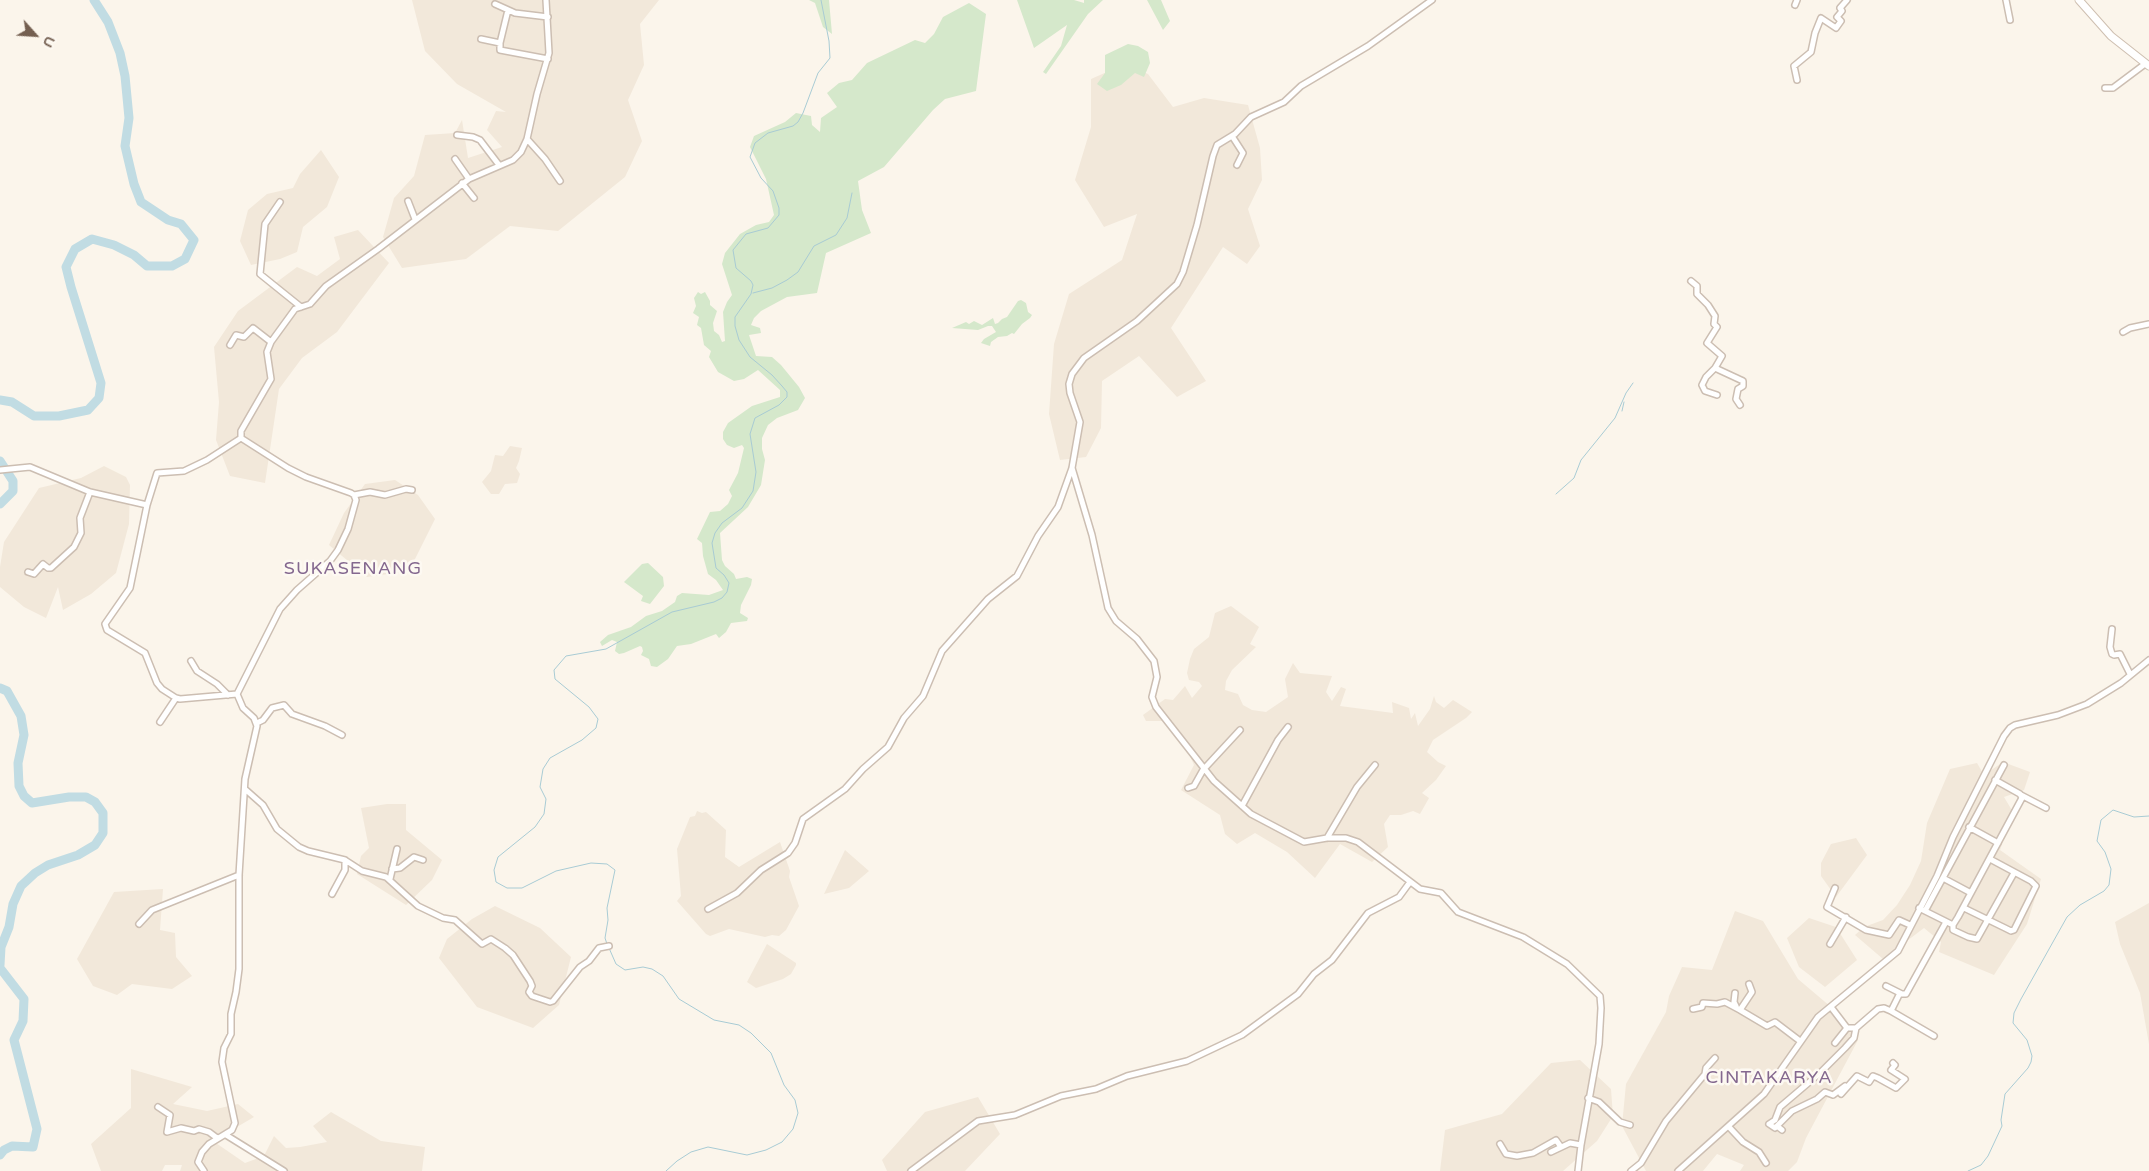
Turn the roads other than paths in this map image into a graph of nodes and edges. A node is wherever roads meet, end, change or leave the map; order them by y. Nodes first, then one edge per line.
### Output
1 (546, 0) edge
2 (1432, 0) edge
3 (1847, 0) edge
4 (2006, 0) edge
5 (2079, 0) edge
6 (495, 4) dead end
7 (508, 10) junction
8 (548, 16) junction
9 (2010, 20) dead end
10 (481, 39) dead end
11 (500, 43) junction
12 (548, 59) junction
13 (2147, 65) edge
14 (1797, 80) dead end
15 (2105, 88) dead end
16 (457, 135) dead end
17 (1232, 136) junction
18 (527, 139) junction
19 (455, 159) dead end
20 (499, 165) junction
21 (1238, 165) dead end
22 (469, 178) junction
23 (560, 181) dead end
24 (462, 183) junction
25 (474, 198) dead end
26 (408, 201) dead end
27 (280, 202) dead end
28 (415, 220) junction
29 (1691, 280) dead end
30 (301, 307) junction
31 (2149, 324) edge
32 (2123, 332) dead end
33 (271, 342) junction
34 (230, 345) dead end
35 (1716, 368) junction
36 (1717, 396) dead end
37 (1740, 405) dead end
38 (241, 438) junction
39 (1072, 468) junction
40 (0, 470) edge
41 (412, 490) dead end
42 (90, 492) junction
43 (354, 495) junction
44 (148, 505) junction
45 (28, 572) dead end
46 (2112, 629) dead end
47 (2149, 660) edge
48 (191, 661) dead end
49 (2130, 674) junction
50 (238, 694) junction
51 (228, 695) junction
52 (176, 698) junction
53 (160, 722) dead end
54 (256, 723) junction
55 (1288, 727) dead end
56 (1240, 730) dead end
57 (342, 735) dead end
58 (1375, 765) dead end
59 (2004, 765) dead end
60 (1203, 770) junction
61 (1995, 780) junction
62 (1188, 788) dead end
63 (246, 790) junction
64 (2021, 795) junction
65 (1242, 806) junction
66 (2046, 808) dead end
67 (1969, 827) junction
68 (1327, 838) junction
69 (1998, 843) junction
70 (397, 849) dead end
71 (423, 860) dead end
72 (1990, 860) junction
73 (345, 862) junction
74 (392, 869) junction
75 (2014, 872) junction
76 (239, 875) junction
77 (1943, 878) junction
78 (390, 879) junction
79 (1410, 882) junction
80 (1835, 888) dead end
81 (1971, 893) junction
82 (332, 894) dead end
83 (1919, 908) junction
84 (1964, 908) junction
85 (708, 909) dead end
86 (1925, 911) junction
87 (1846, 917) junction
88 (1988, 920) junction
89 (1946, 922) junction
90 (139, 924) dead end
91 (1910, 925) junction
92 (1953, 925) junction
93 (1830, 944) dead end
94 (609, 946) dead end
95 (1749, 984) dead end
96 (1886, 986) dead end
97 (1735, 992) dead end
98 (1900, 993) junction
99 (1830, 1007) junction
100 (1693, 1009) dead end
101 (1739, 1009) junction
102 (1891, 1011) junction
103 (1847, 1028) junction
104 (1856, 1028) junction
105 (1934, 1036) dead end
106 (1800, 1042) junction
107 (1835, 1043) dead end
108 (1715, 1058) dead end
109 (1893, 1064) dead end
110 (1848, 1085) junction
111 (1841, 1094) dead end
112 (1588, 1098) junction
113 (158, 1107) dead end
114 (1630, 1125) dead end
115 (1729, 1127) junction
116 (226, 1135) junction
117 (217, 1138) junction
118 (1500, 1144) dead end
119 (1580, 1145) junction
120 (1561, 1147) junction
121 (1551, 1152) dead end
122 (1766, 1163) dead end
123 (204, 1171) edge
124 (284, 1171) edge
125 (911, 1171) edge
126 (1578, 1171) edge
127 (1631, 1171) edge
128 (1678, 1171) edge

1 - 8 street
2 - 17 street
3 - 14 street
4 - 9 street
5 - 13 main road
6 - 7 street
7 - 8 street
7 - 11 street
8 - 12 street
10 - 11 street
11 - 12 street
12 - 18 street
13 - 15 street
16 - 20 street
17 - 21 street
17 - 39 street
18 - 20 street
18 - 23 street
19 - 22 street
20 - 22 street
22 - 24 street
24 - 25 street
24 - 28 street
26 - 28 street
27 - 30 street
28 - 30 street
29 - 35 street
30 - 33 street
31 - 32 street
33 - 34 street
33 - 38 street
35 - 36 street
35 - 37 street
38 - 43 street
38 - 44 street
39 - 60 street
39 - 85 street
40 - 42 street
41 - 43 street
42 - 44 street
42 - 45 street
43 - 50 street
44 - 52 street
46 - 49 street
47 - 49 street
48 - 51 street
49 - 83 street
50 - 51 street
50 - 54 street
51 - 52 street
52 - 53 street
54 - 57 street
54 - 63 street
55 - 65 street
56 - 60 street
58 - 68 street
59 - 61 street
60 - 62 street
60 - 65 street
61 - 64 street
61 - 67 street
63 - 73 street
63 - 76 street
64 - 66 street
64 - 69 street
65 - 68 street
67 - 69 street
67 - 77 street
68 - 79 street
69 - 72 street
70 - 74 street
71 - 74 street
72 - 75 street
72 - 81 street
73 - 78 street
73 - 82 street
74 - 78 street
75 - 88 street
75 - 88 street
76 - 90 street
76 - 116 street
77 - 81 street
77 - 86 street
78 - 94 street
79 - 112 street
79 - 125 street
80 - 87 street
81 - 84 street
83 - 86 street
83 - 91 street
84 - 88 street
84 - 92 street
86 - 89 street
87 - 91 street
87 - 93 street
88 - 92 street
89 - 92 street
89 - 98 street
91 - 99 street
95 - 101 street
96 - 98 street
97 - 101 street
98 - 102 street
99 - 103 street
99 - 106 street
100 - 101 street
101 - 106 street
102 - 104 street
102 - 105 street
103 - 104 street
103 - 107 street
104 - 110 street
106 - 115 street
108 - 127 street
109 - 110 street
110 - 111 street
112 - 114 street
112 - 119 street
113 - 117 street
115 - 122 street
115 - 128 street
116 - 117 street
116 - 124 street
117 - 123 street
118 - 120 street
119 - 120 street
119 - 126 street
120 - 121 street

